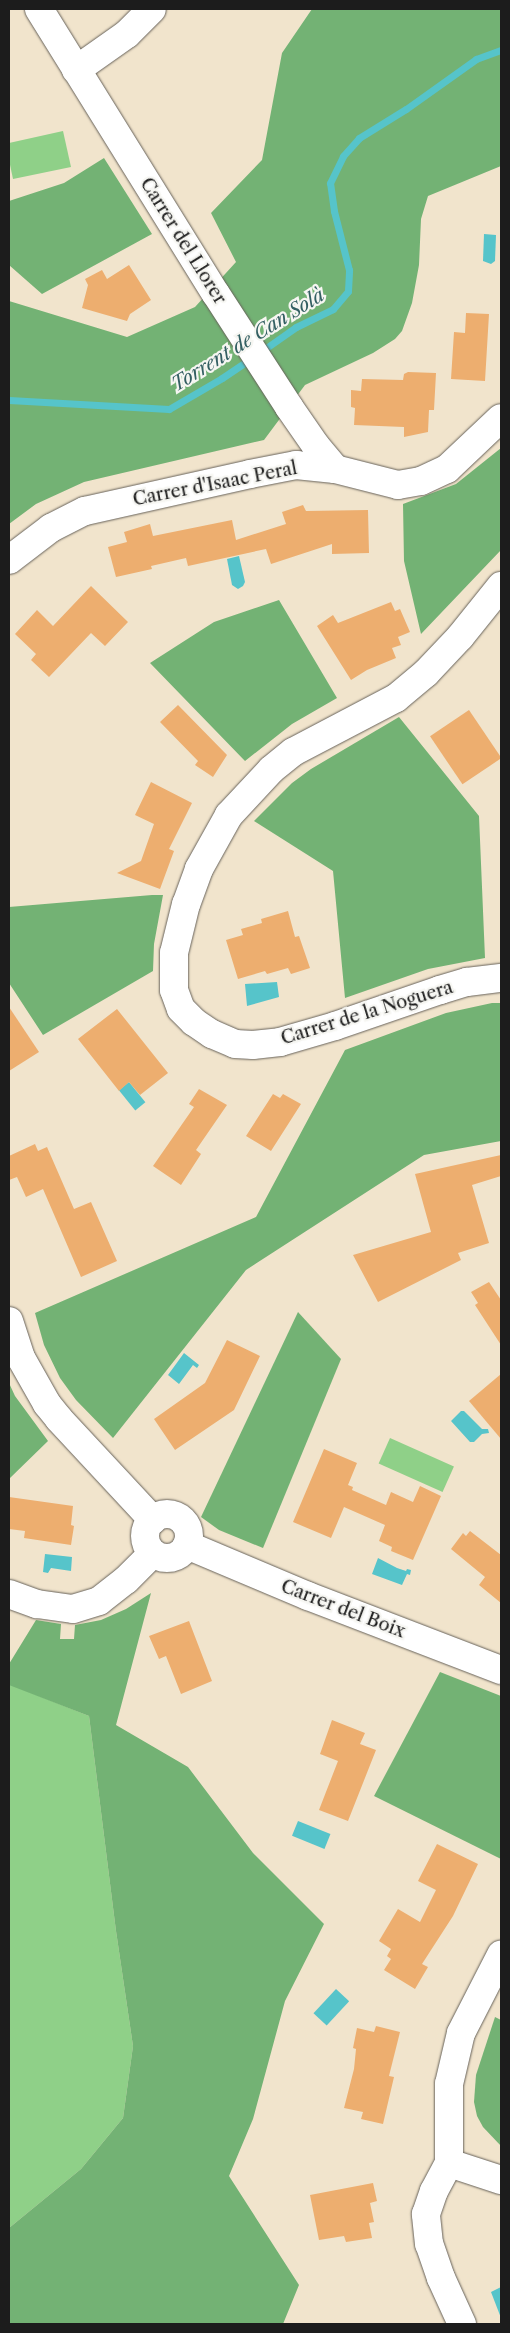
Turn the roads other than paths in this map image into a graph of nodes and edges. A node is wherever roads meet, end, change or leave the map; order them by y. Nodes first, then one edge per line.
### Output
1 (39, 9) edge
2 (152, 9) edge
3 (76, 70) junction
4 (501, 418) edge
5 (335, 469) junction
6 (9, 560) edge
7 (501, 586) edge
8 (501, 978) edge
9 (9, 1321) edge
10 (153, 1520) junction
11 (187, 1544) junction
12 (153, 1553) junction
13 (9, 1594) edge
14 (501, 1670) edge
15 (501, 1955) edge
16 (449, 2163) junction
17 (501, 2180) edge
18 (462, 2324) edge

1 - 3 street, Carrer del Llorer
2 - 3 street
3 - 5 street, Carrer del Llorer
4 - 5 street, Carrer d'Isaac Peral
5 - 6 street, Carrer d'Isaac Peral
7 - 8 street, Carrer de la Noguera
9 - 10 street
10 - 11 street
10 - 12 street
11 - 12 street
11 - 14 street, Carrer del Boix
12 - 13 street
15 - 16 street
16 - 17 street
16 - 18 street

